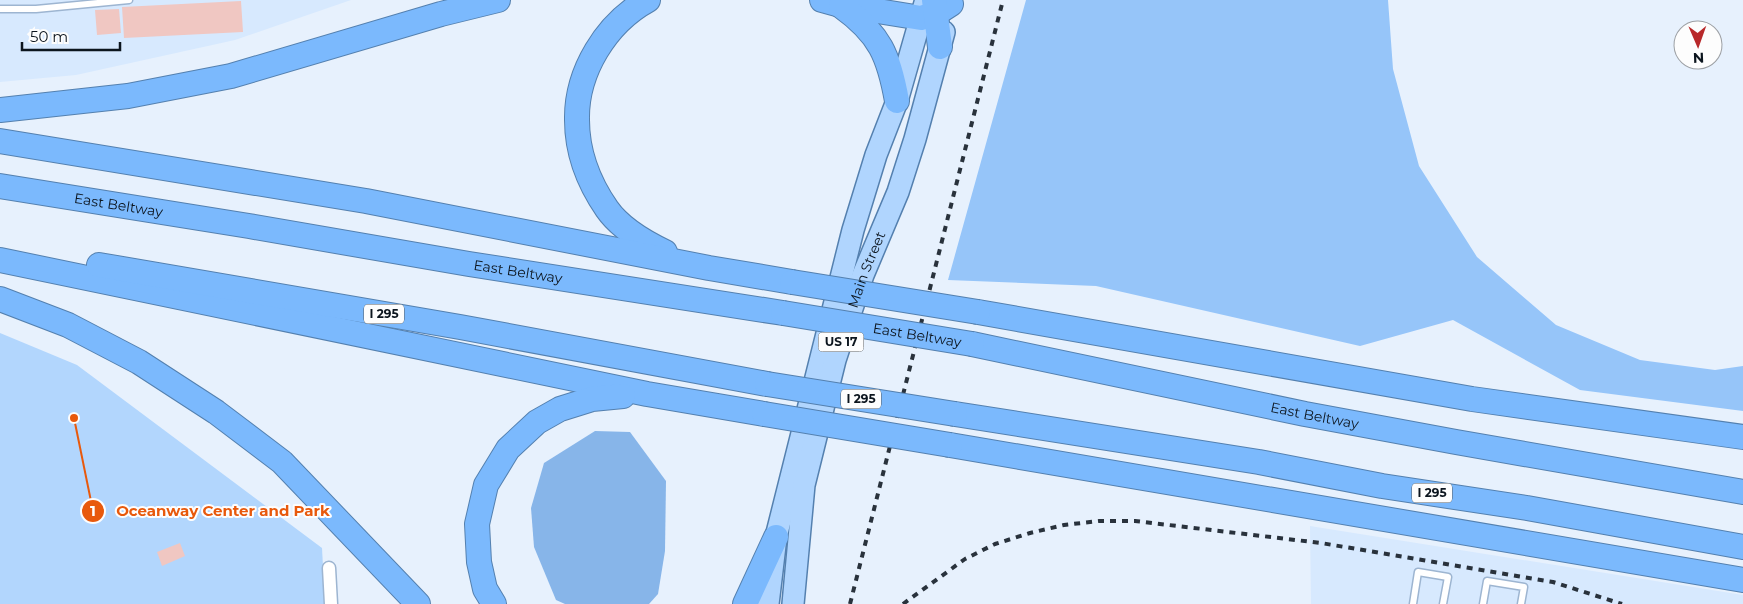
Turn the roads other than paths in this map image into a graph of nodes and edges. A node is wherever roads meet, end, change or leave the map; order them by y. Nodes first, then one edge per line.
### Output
1 (129, 0) edge
2 (479, 0) edge
3 (498, 0) edge
4 (648, 0) edge
5 (831, 2) edge
6 (937, 6) edge
7 (0, 9) edge
8 (441, 14) junction
9 (940, 47) joint
10 (896, 102) junction
11 (0, 110) edge
12 (0, 141) edge
13 (0, 186) edge
14 (0, 254) edge
15 (0, 260) edge
16 (689, 264) junction
17 (0, 299) edge
18 (647, 394) junction
19 (1743, 437) edge
20 (1456, 442) junction
21 (1743, 476) edge
22 (1743, 492) edge
23 (776, 537) junction
24 (1743, 547) edge
25 (329, 568) dead end
26 (1743, 580) edge
27 (331, 604) edge
28 (418, 604) edge
29 (494, 604) edge
30 (745, 604) edge
31 (768, 604) edge
32 (793, 604) edge
33 (1413, 604) edge
34 (1443, 604) edge
35 (1482, 604) edge
36 (1521, 604) edge

1 - 7 lane
2 - 8 highway
3 - 8 highway
4 - 16 highway
5 - 6 highway
5 - 10 highway
6 - 9 highway
6 - 10 main road, Main Street / US 17
8 - 11 highway
9 - 32 main road, Main Street / US 17
10 - 23 main road, Main Street / US 17
12 - 16 highway
13 - 20 highway, East Beltway, bridge
14 - 24 highway, I 295, bridge
15 - 18 highway
16 - 19 highway, bridge
17 - 28 highway
18 - 26 highway, bridge
18 - 29 highway
20 - 21 highway
20 - 22 highway, East Beltway
23 - 30 highway
23 - 31 main road, Main Street / US 17
25 - 27 street
33 - 34 lane
35 - 36 lane

